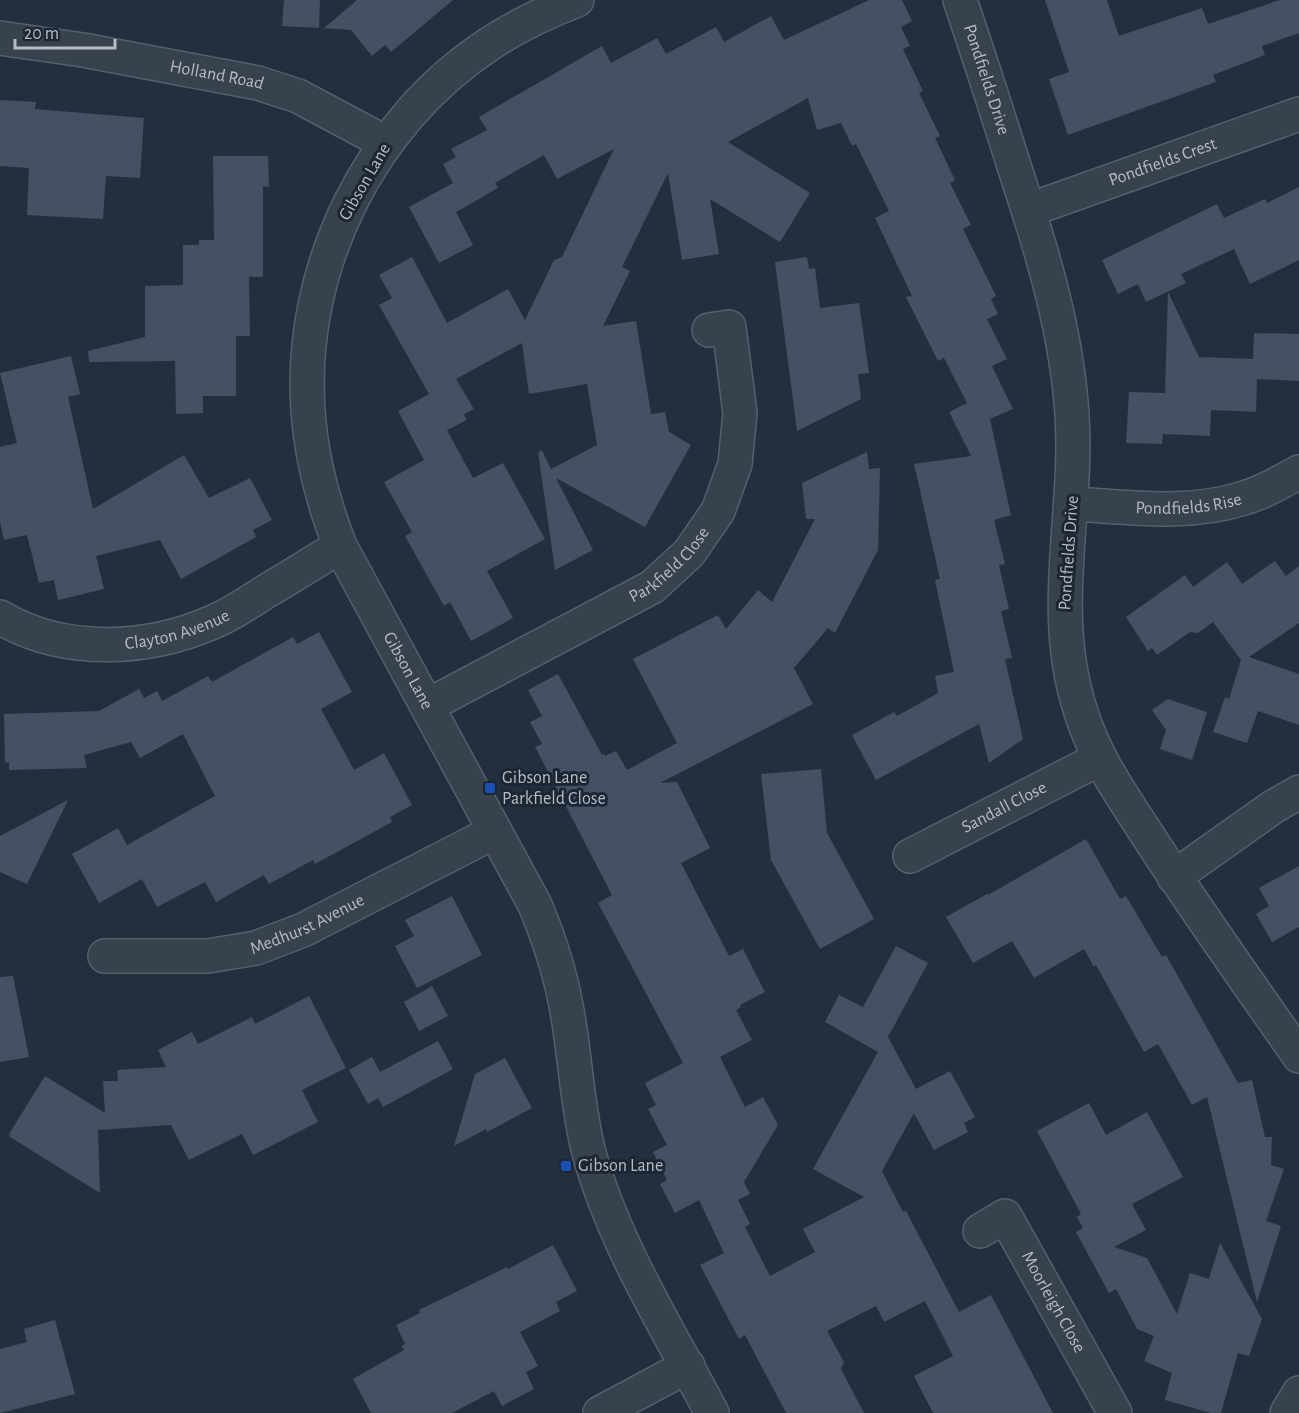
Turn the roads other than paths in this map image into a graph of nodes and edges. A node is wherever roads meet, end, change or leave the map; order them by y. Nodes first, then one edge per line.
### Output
1 (577, 0) edge
2 (960, 0) edge
3 (0, 38) edge
4 (1299, 114) edge
5 (386, 143) junction
6 (1029, 210) junction
7 (709, 330) dead end
8 (1299, 472) edge
9 (1072, 504) junction
10 (340, 546) junction
11 (0, 617) edge
12 (427, 706) junction
13 (1099, 759) junction
14 (1299, 792) edge
15 (494, 832) junction
16 (910, 856) dead end
17 (1174, 877) junction
18 (105, 956) dead end
19 (1299, 1056) edge
20 (980, 1231) dead end
21 (688, 1366) junction
22 (1299, 1393) edge
23 (600, 1413) edge
24 (712, 1413) edge
25 (1115, 1413) edge
26 (1287, 1413) edge

1 - 5 street, Gibson Lane
2 - 6 street, Pondfields Drive
3 - 5 street, Holland Road
4 - 6 street, Pondfields Crest
5 - 10 street, Gibson Lane
6 - 9 street, Pondfields Drive
7 - 12 street, Parkfield Close
8 - 9 street, Pondfields Rise
9 - 13 street, Pondfields Drive
10 - 11 street, Clayton Avenue
10 - 12 street, Gibson Lane
12 - 15 street, Gibson Lane
13 - 16 street, Sandall Close
13 - 17 street, Pondfields Drive
14 - 17 street
15 - 18 street, Medhurst Avenue
15 - 21 street, Gibson Lane
17 - 19 street, Pondfields Drive
20 - 25 street, Moorleigh Close
21 - 23 street
21 - 24 street, Gibson Lane
22 - 26 street

